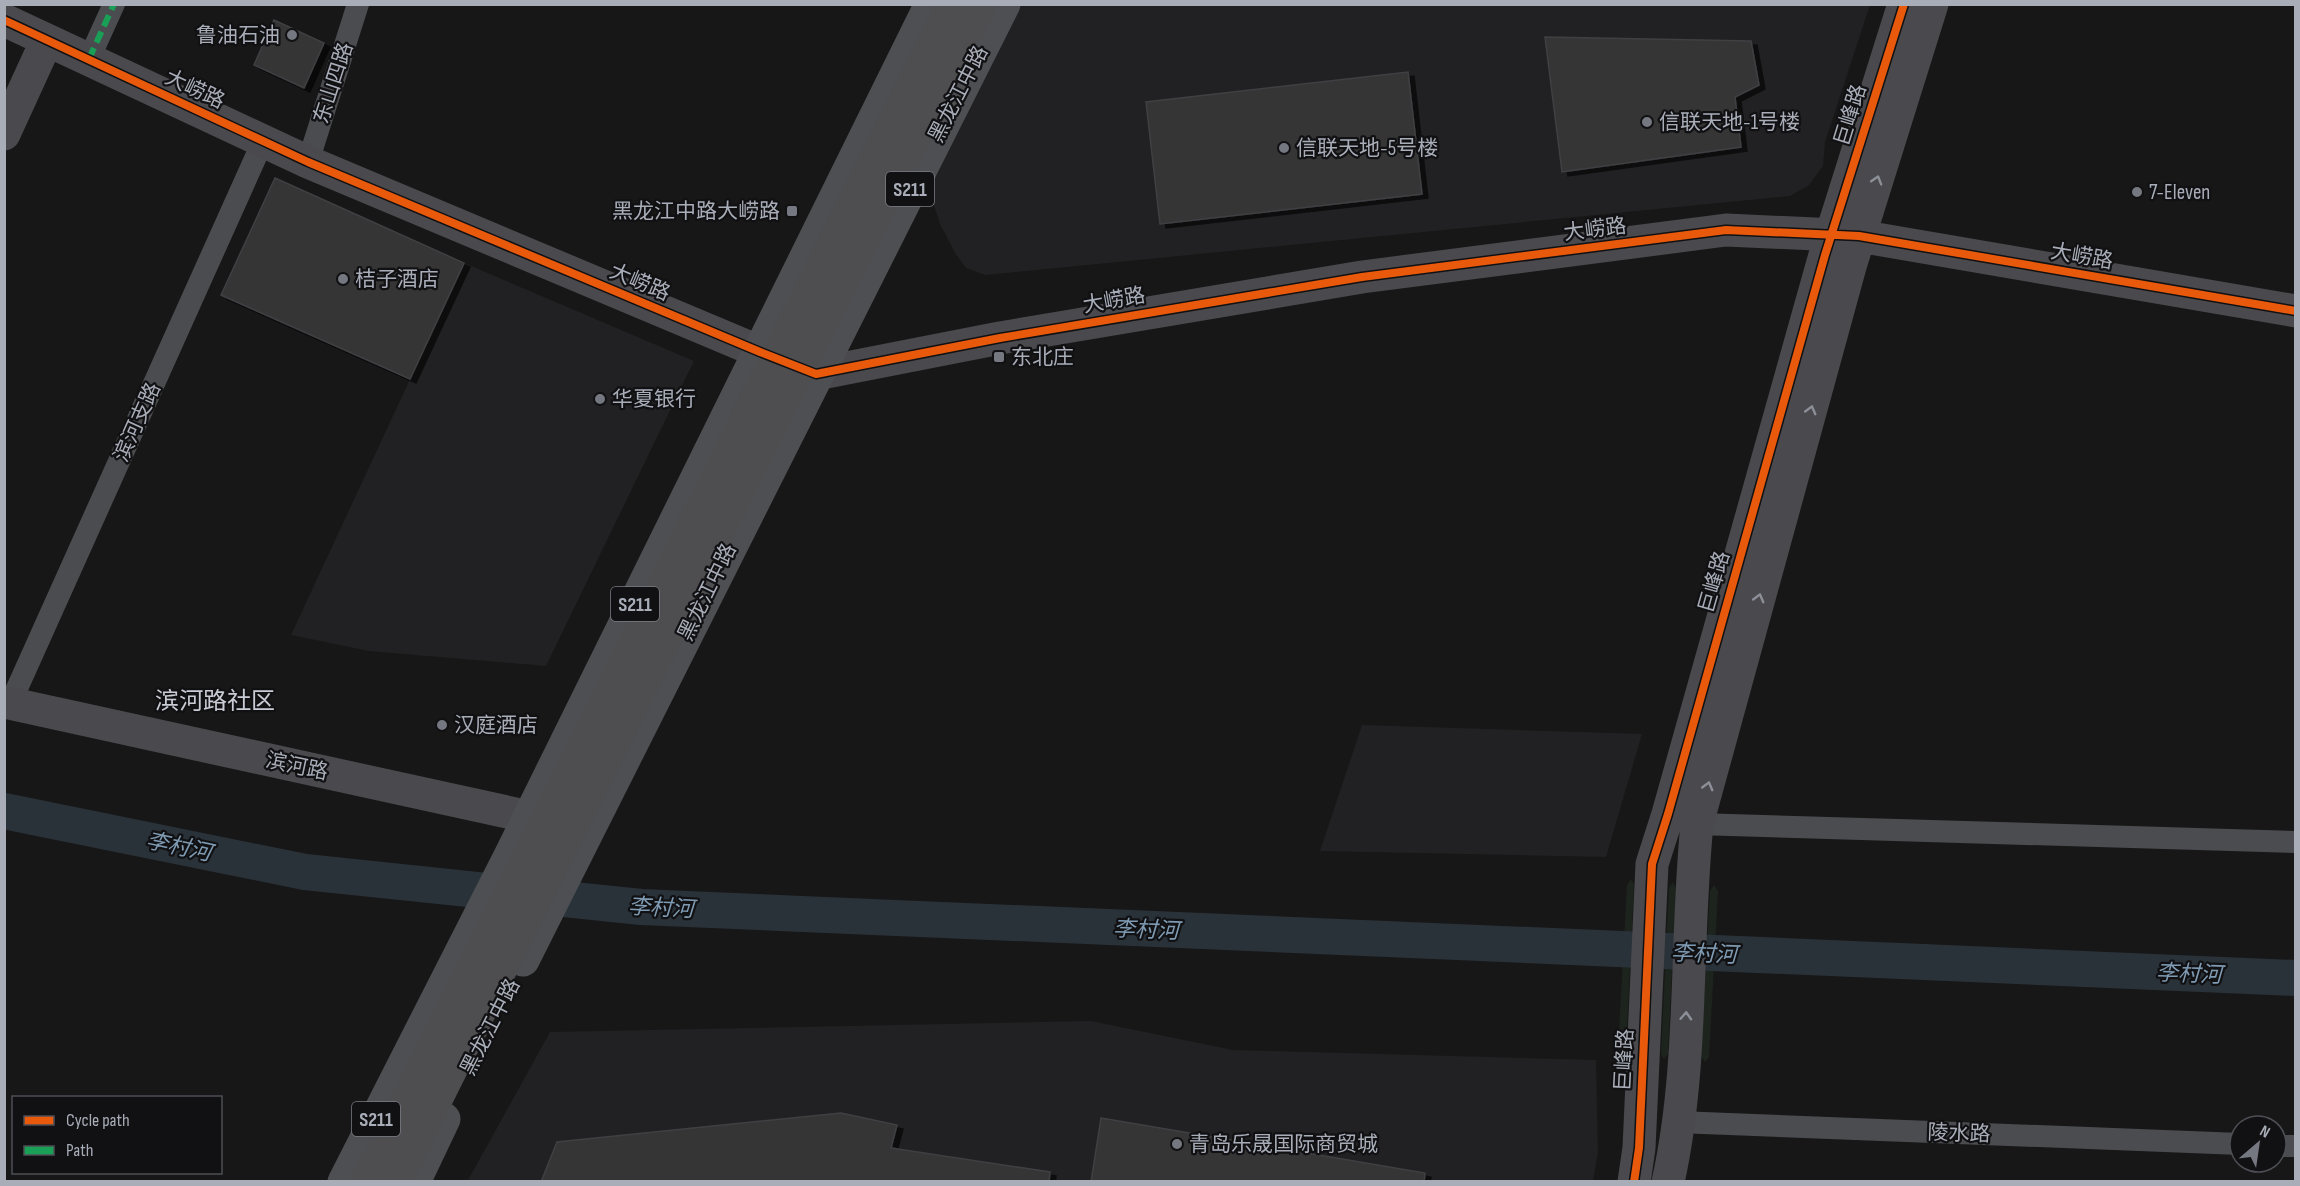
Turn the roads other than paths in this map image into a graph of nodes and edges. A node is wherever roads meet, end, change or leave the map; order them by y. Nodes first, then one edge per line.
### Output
1 (114, 4) edge
2 (358, 4) edge
3 (931, 4) edge
4 (953, 4) edge
5 (980, 4) edge
6 (1004, 4) edge
7 (1904, 4) edge
8 (1932, 4) edge
9 (4, 20) edge
10 (46, 40) junction
11 (89, 59) junction
12 (4, 134) edge
13 (263, 141) junction
14 (308, 162) junction
15 (1845, 235) junction
16 (2295, 311) edge
17 (760, 352) junction
18 (816, 374) junction
19 (7, 703) edge
20 (529, 816) junction
21 (1697, 824) junction
22 (588, 831) junction
23 (2295, 842) edge
24 (1678, 1122) junction
25 (2228, 1144) edge
26 (344, 1182) edge
27 (367, 1182) edge
28 (395, 1182) edge
29 (414, 1182) edge
30 (1634, 1182) edge
31 (1668, 1182) edge

1 - 11 street
2 - 14 street, 东山四路
3 - 17 main road, S211
4 - 27 highway, 黑龙江中路, bridge
5 - 28 highway, 黑龙江中路, bridge
6 - 18 main road, 黑龙江中路 / S211
7 - 15 street, 巨峰路
15 -> 8 street, 巨峰路
9 - 10 street, 大崂路
10 - 11 street, 大崂路
10 - 12 street
11 - 13 street, 大崂路
13 - 14 street, 大崂路
13 - 19 street, 滨河支路
14 - 17 street, 大崂路
15 - 16 street, 大崂路
15 - 18 street, 大崂路
21 -> 15 street, 巨峰路
15 - 30 street, 巨峰路
17 - 18 street, 大崂路
17 - 20 main road, S211
18 - 22 main road, 黑龙江中路 / S211
19 - 20 street, 滨河路
20 - 22 street, 滨河路
20 - 26 main road, S211
21 - 23 street
24 -> 21 street, 巨峰路
22 - 29 main road, 黑龙江中路 / S211
24 - 25 street, 陵水路
24 - 31 street, 巨峰路

